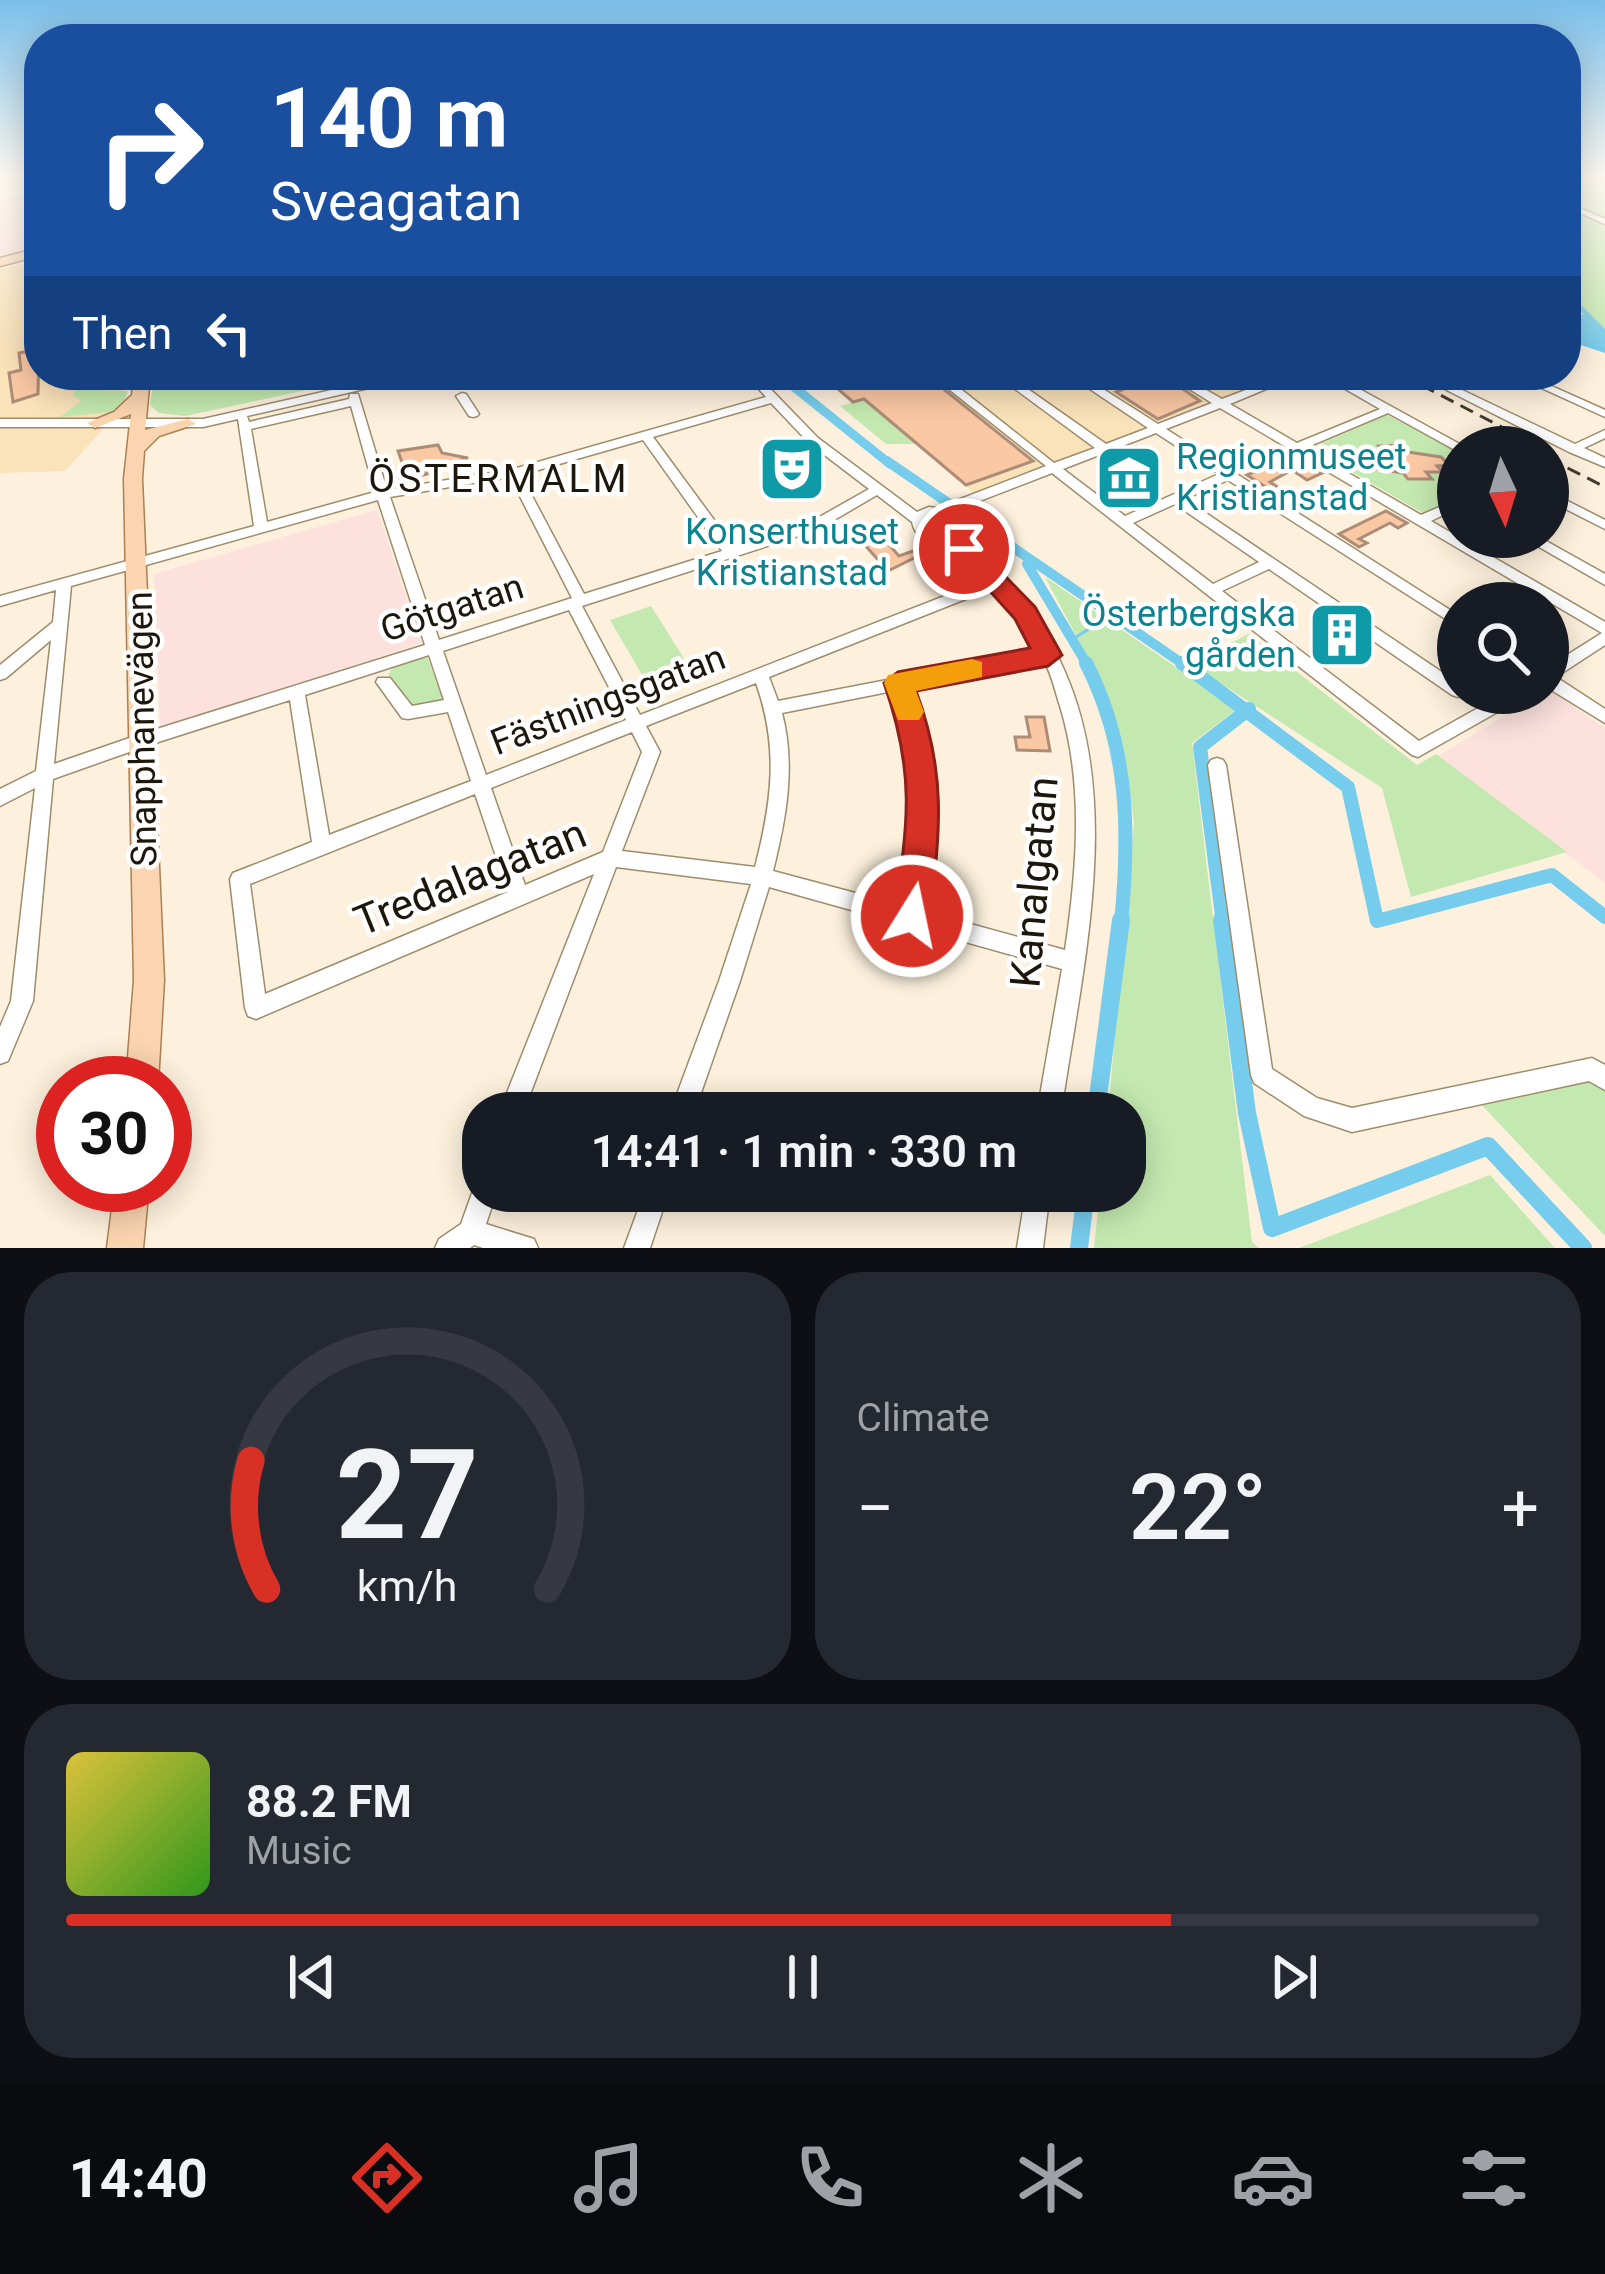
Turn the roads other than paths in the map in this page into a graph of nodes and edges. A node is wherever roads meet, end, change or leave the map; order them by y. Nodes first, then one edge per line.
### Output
1 (139, 390) edge
2 (358, 390) edge
3 (767, 390) edge
4 (955, 390) edge
5 (1022, 390) edge
6 (1096, 390) edge
7 (1198, 390) edge
8 (1257, 390) edge
9 (1353, 390) edge
10 (1453, 390) edge
11 (1552, 390) edge
12 (462, 396) dead end
13 (138, 398) junction
14 (775, 398) junction
15 (1222, 404) junction
16 (1388, 409) junction
17 (473, 414) dead end
18 (1605, 414) edge
19 (244, 422) junction
20 (0, 423) edge
21 (95, 423) junction
22 (137, 424) junction
23 (188, 424) junction
24 (1156, 428) junction
25 (1605, 434) edge
26 (646, 435) junction
27 (1437, 435) edge
28 (1104, 448) junction
29 (1295, 448) junction
30 (1574, 449) junction
31 (135, 450) junction
32 (1605, 463) edge
33 (1051, 465) junction
34 (514, 473) junction
35 (1228, 475) junction
36 (877, 490) junction
37 (384, 494) junction
38 (1177, 499) junction
39 (1569, 506) edge
40 (1437, 513) edge
41 (937, 519) junction
42 (1420, 521) junction
43 (1123, 522) junction
44 (1605, 525) edge
45 (261, 526) junction
46 (730, 553) junction
47 (1566, 558) edge
48 (139, 562) junction
49 (1270, 562) junction
50 (1605, 580) edge
51 (998, 581) junction
52 (64, 583) junction
53 (1212, 590) junction
54 (0, 602) edge
55 (576, 602) junction
56 (1437, 609) edge
57 (60, 624) junction
58 (1605, 629) edge
59 (1605, 638) edge
60 (433, 650) junction
61 (1048, 655) junction
62 (1569, 663) edge
63 (0, 674) edge
64 (761, 676) junction
65 (1437, 676) edge
66 (384, 682) dead end
67 (898, 683) junction
68 (297, 693) junction
69 (1569, 693) edge
70 (452, 705) junction
71 (773, 708) junction
72 (1483, 714) edge
73 (1605, 718) edge
74 (637, 723) junction
75 (144, 740) junction
76 (1216, 765) dead end
77 (42, 776) junction
78 (479, 786) junction
79 (0, 798) edge
80 (322, 847) junction
81 (610, 858) junction
82 (760, 876) junction
83 (518, 894) junction
84 (912, 916) junction
85 (1070, 961) junction
86 (256, 1008) joint
87 (0, 1053) edge
88 (144, 1056) edge
89 (1605, 1079) edge
90 (519, 1092) edge
91 (689, 1092) edge
92 (1052, 1092) edge
93 (129, 1212) edge
94 (477, 1212) edge
95 (649, 1212) edge
96 (1035, 1212) edge
97 (470, 1232) junction
98 (124, 1248) edge
99 (448, 1248) edge
100 (525, 1248) edge
101 (637, 1248) edge
102 (1030, 1248) edge

1 - 13 main road, Snapphanevägen
2 - 19 street
3 - 14 street, Kanalgatan
4 - 33 street
5 - 28 street
6 - 24 street
7 - 15 street
8 - 15 street
9 - 16 street
10 - 30 street
11 - 18 street
12 - 17 street
13 - 21 main road
13 - 22 main road, Snapphanevägen
14 - 26 street
14 - 36 street, Kanalgatan
15 - 24 street
15 - 29 street
16 - 27 street
16 - 29 street
19 - 23 street
19 - 37 street
19 - 45 street
20 - 21 street
21 - 22 street
22 - 23 street
22 - 31 main road, Snapphanevägen
23 - 31 main road
24 - 28 street
24 - 35 street
25 - 30 street
26 - 34 street
26 - 46 street
28 - 33 street
29 - 42 street
30 - 32 street
31 - 48 main road, Snapphanevägen
33 - 41 street
33 - 43 street
34 - 37 street
34 - 55 street
35 - 38 street
35 - 56 street
36 - 41 street, Kanalgatan
36 - 46 street, Götgatan
37 - 45 street
37 - 60 street
38 - 43 street
38 - 49 street
39 - 44 street
40 - 42 street
41 - 51 street, Kanalgatan
42 - 58 street
43 - 53 street
45 - 48 street
46 - 55 street, Götgatan
47 - 50 street
48 - 52 street
48 - 75 main road, Snapphanevägen
49 - 53 street
49 - 65 street
51 - 61 street, Kanalgatan
51 - 64 street, Fästningsgatan
52 - 54 street
52 - 57 street
53 - 72 street
55 - 60 street, Götgatan
55 - 74 street
57 - 63 street
57 - 77 street
59 - 62 street
60 - 68 street, Götgatan
60 - 70 street
61 - 67 street
61 - 85 street, Kanalgatan
64 - 71 street
64 - 74 street, Fästningsgatan
66 - 70 street
67 - 71 street
67 - 84 street
68 - 75 street, Götgatan
68 - 80 street
69 - 73 street
70 - 78 street
71 - 82 street
74 - 78 street, Fästningsgatan
74 - 81 street
75 - 77 street, Götgatan
75 - 88 main road, Snapphanevägen
76 - 89 street
77 - 79 street, Götgatan
77 - 87 street
78 - 80 street, Fästningsgatan
78 - 83 street
80 - 86 street, Fästningsgatan
81 - 82 street, Tredalagatan
81 - 83 street, Tredalagatan
81 - 90 street
82 - 84 street, Tredalagatan
82 - 91 street
83 - 86 street, Tredalagatan
84 - 85 street, Tredalagatan
85 - 92 street, Kanalgatan
93 - 98 main road
94 - 97 street
95 - 101 street
96 - 102 street
97 - 99 street
97 - 100 street

